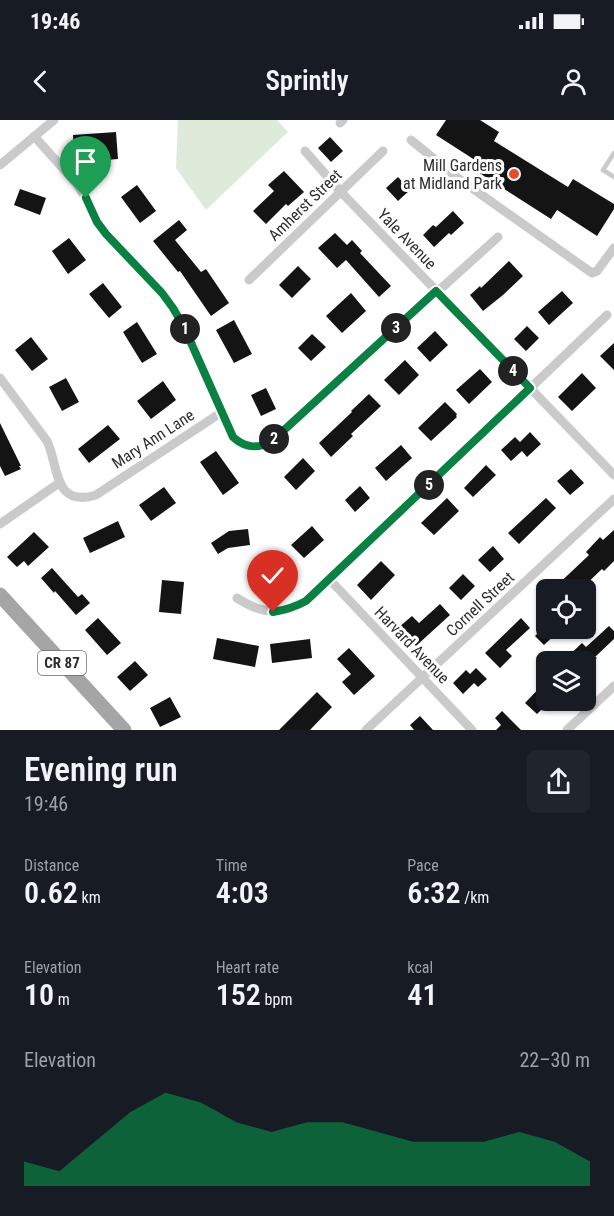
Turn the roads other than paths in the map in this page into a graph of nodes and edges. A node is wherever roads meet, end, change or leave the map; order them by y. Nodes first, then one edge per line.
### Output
1 (54, 120) edge
2 (34, 136) junction
3 (411, 140) dead end
4 (305, 151) dead end
5 (382, 151) dead end
6 (614, 153) edge
7 (0, 165) edge
8 (614, 177) edge
9 (341, 192) junction
10 (498, 237) dead end
11 (614, 248) edge
12 (249, 280) dead end
13 (436, 291) junction
14 (607, 315) dead end
15 (0, 378) edge
16 (530, 388) junction
17 (222, 412) junction
18 (614, 475) edge
19 (59, 483) junction
20 (614, 499) edge
21 (0, 524) edge
22 (330, 580) junction
23 (0, 595) edge
24 (237, 598) dead end
25 (422, 678) junction
26 (614, 686) edge
27 (124, 730) edge
28 (366, 730) edge
29 (472, 730) edge
30 (567, 730) edge

1 - 2 street
2 - 7 street
2 - 17 street
3 - 11 street
4 - 9 street, Yale Avenue
5 - 9 street, Amherst Street
6 - 8 lane
9 - 12 street, Amherst Street
9 - 13 street, Yale Avenue
10 - 13 street
13 - 16 street, Yale Avenue
13 - 17 street
14 - 16 street
15 - 19 street
16 - 18 street, Yale Avenue
16 - 22 street
17 - 19 street, Mary Ann Lane
19 - 21 street
20 - 25 street, Cornell Street
22 - 24 street
22 - 25 street, Harvard Avenue
23 - 27 main road, CR 87
25 - 28 street, Cornell Street
25 - 29 street, Harvard Avenue
26 - 30 street

